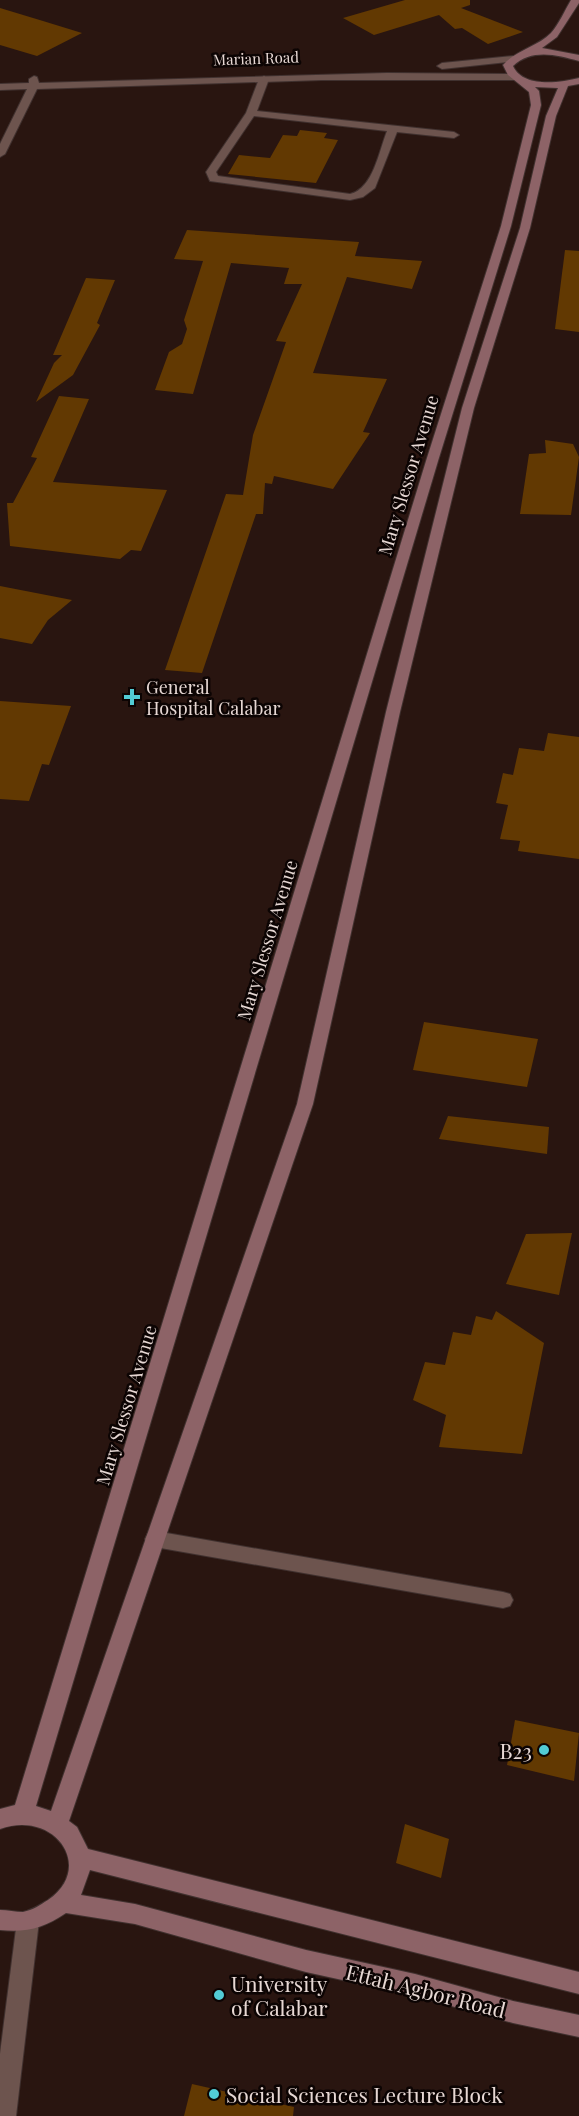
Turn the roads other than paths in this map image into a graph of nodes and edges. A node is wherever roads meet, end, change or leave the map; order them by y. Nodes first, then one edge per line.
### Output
1 (576, 0) edge
2 (579, 49) edge
3 (529, 53) junction
4 (579, 57) edge
5 (513, 59) junction
6 (0, 79) edge
7 (519, 79) junction
8 (264, 80) junction
9 (579, 81) edge
10 (34, 82) junction
11 (564, 84) junction
12 (0, 87) edge
13 (251, 113) junction
14 (393, 129) junction
15 (454, 135) dead end
16 (0, 154) edge
17 (155, 1539) junction
18 (503, 1600) dead end
19 (23, 1814) junction
20 (0, 1819) edge
21 (57, 1824) junction
22 (79, 1857) junction
23 (64, 1902) junction
24 (0, 1920) edge
25 (28, 1921) junction
26 (579, 1983) edge
27 (579, 2026) edge
28 (4, 2116) edge

1 - 3 main road
2 - 4 main road
3 - 4 main road
3 - 5 main road
5 - 7 main road
5 - 10 street, Marian Road
6 - 10 street, Marian Road
7 - 8 street
7 - 11 main road
7 - 19 main road, Mary Slessor Avenue
8 - 10 street
8 - 13 street
9 - 11 main road
10 - 12 street
10 - 16 street
11 - 17 main road, Mary Slessor Avenue
13 - 14 street
13 - 14 street
14 - 15 street
17 - 18 street
17 - 21 main road, Mary Slessor Avenue
19 - 20 main road
19 - 21 main road
21 - 22 main road
22 - 23 main road
22 - 26 main road
23 - 25 main road
23 - 27 main road, Ettah Agbor Road
24 - 25 main road
25 - 28 street

